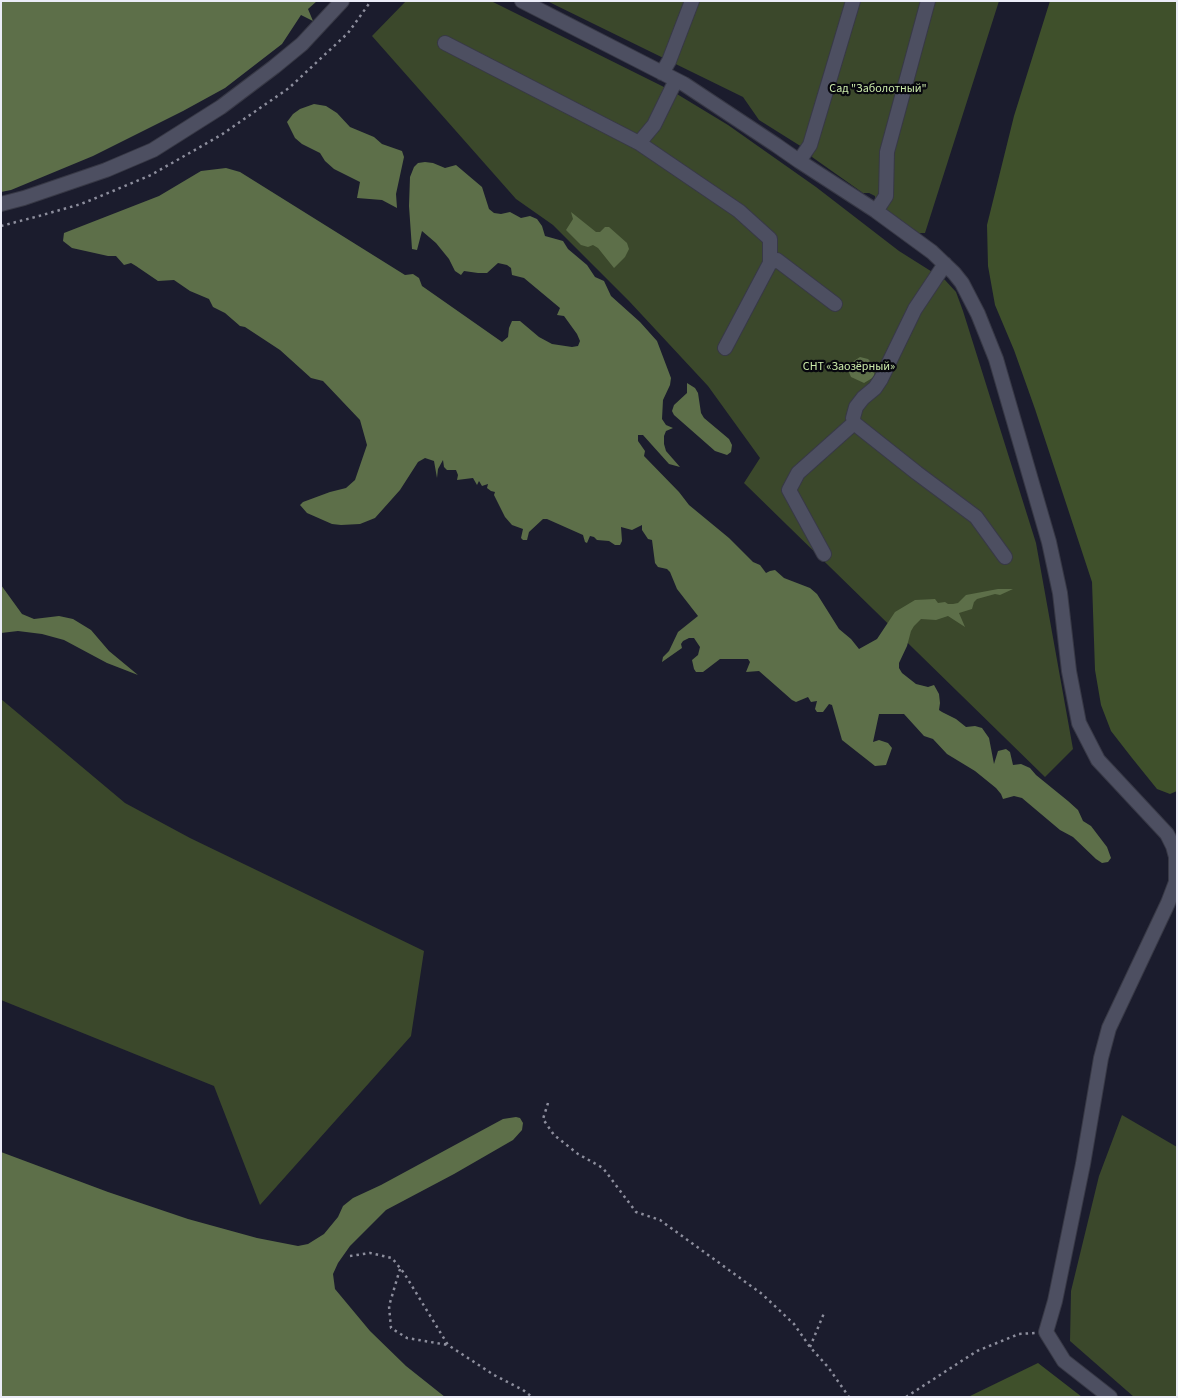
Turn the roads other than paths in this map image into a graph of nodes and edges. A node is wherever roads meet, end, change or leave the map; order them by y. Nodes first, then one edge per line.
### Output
1 (342, 1) edge
2 (522, 1) edge
3 (692, 1) edge
4 (853, 1) edge
5 (928, 1) edge
6 (445, 43) dead end
7 (662, 73) junction
8 (676, 80) junction
9 (639, 144) junction
10 (799, 162) junction
11 (1, 204) edge
12 (876, 211) junction
13 (770, 263) junction
14 (944, 264) junction
15 (835, 304) dead end
16 (725, 348) dead end
17 (854, 423) junction
18 (824, 554) dead end
19 (1006, 557) dead end
20 (1176, 882) edge
21 (1110, 1397) edge

1 - 11 street
2 - 7 street
3 - 7 street
4 - 10 street
5 - 12 street
6 - 9 street
7 - 8 street
8 - 9 street
8 - 10 street
9 - 13 street
10 - 12 street
12 - 14 street
13 - 15 street
13 - 16 street
14 - 17 street
14 - 20 street
17 - 18 street
17 - 19 street
20 - 21 street

